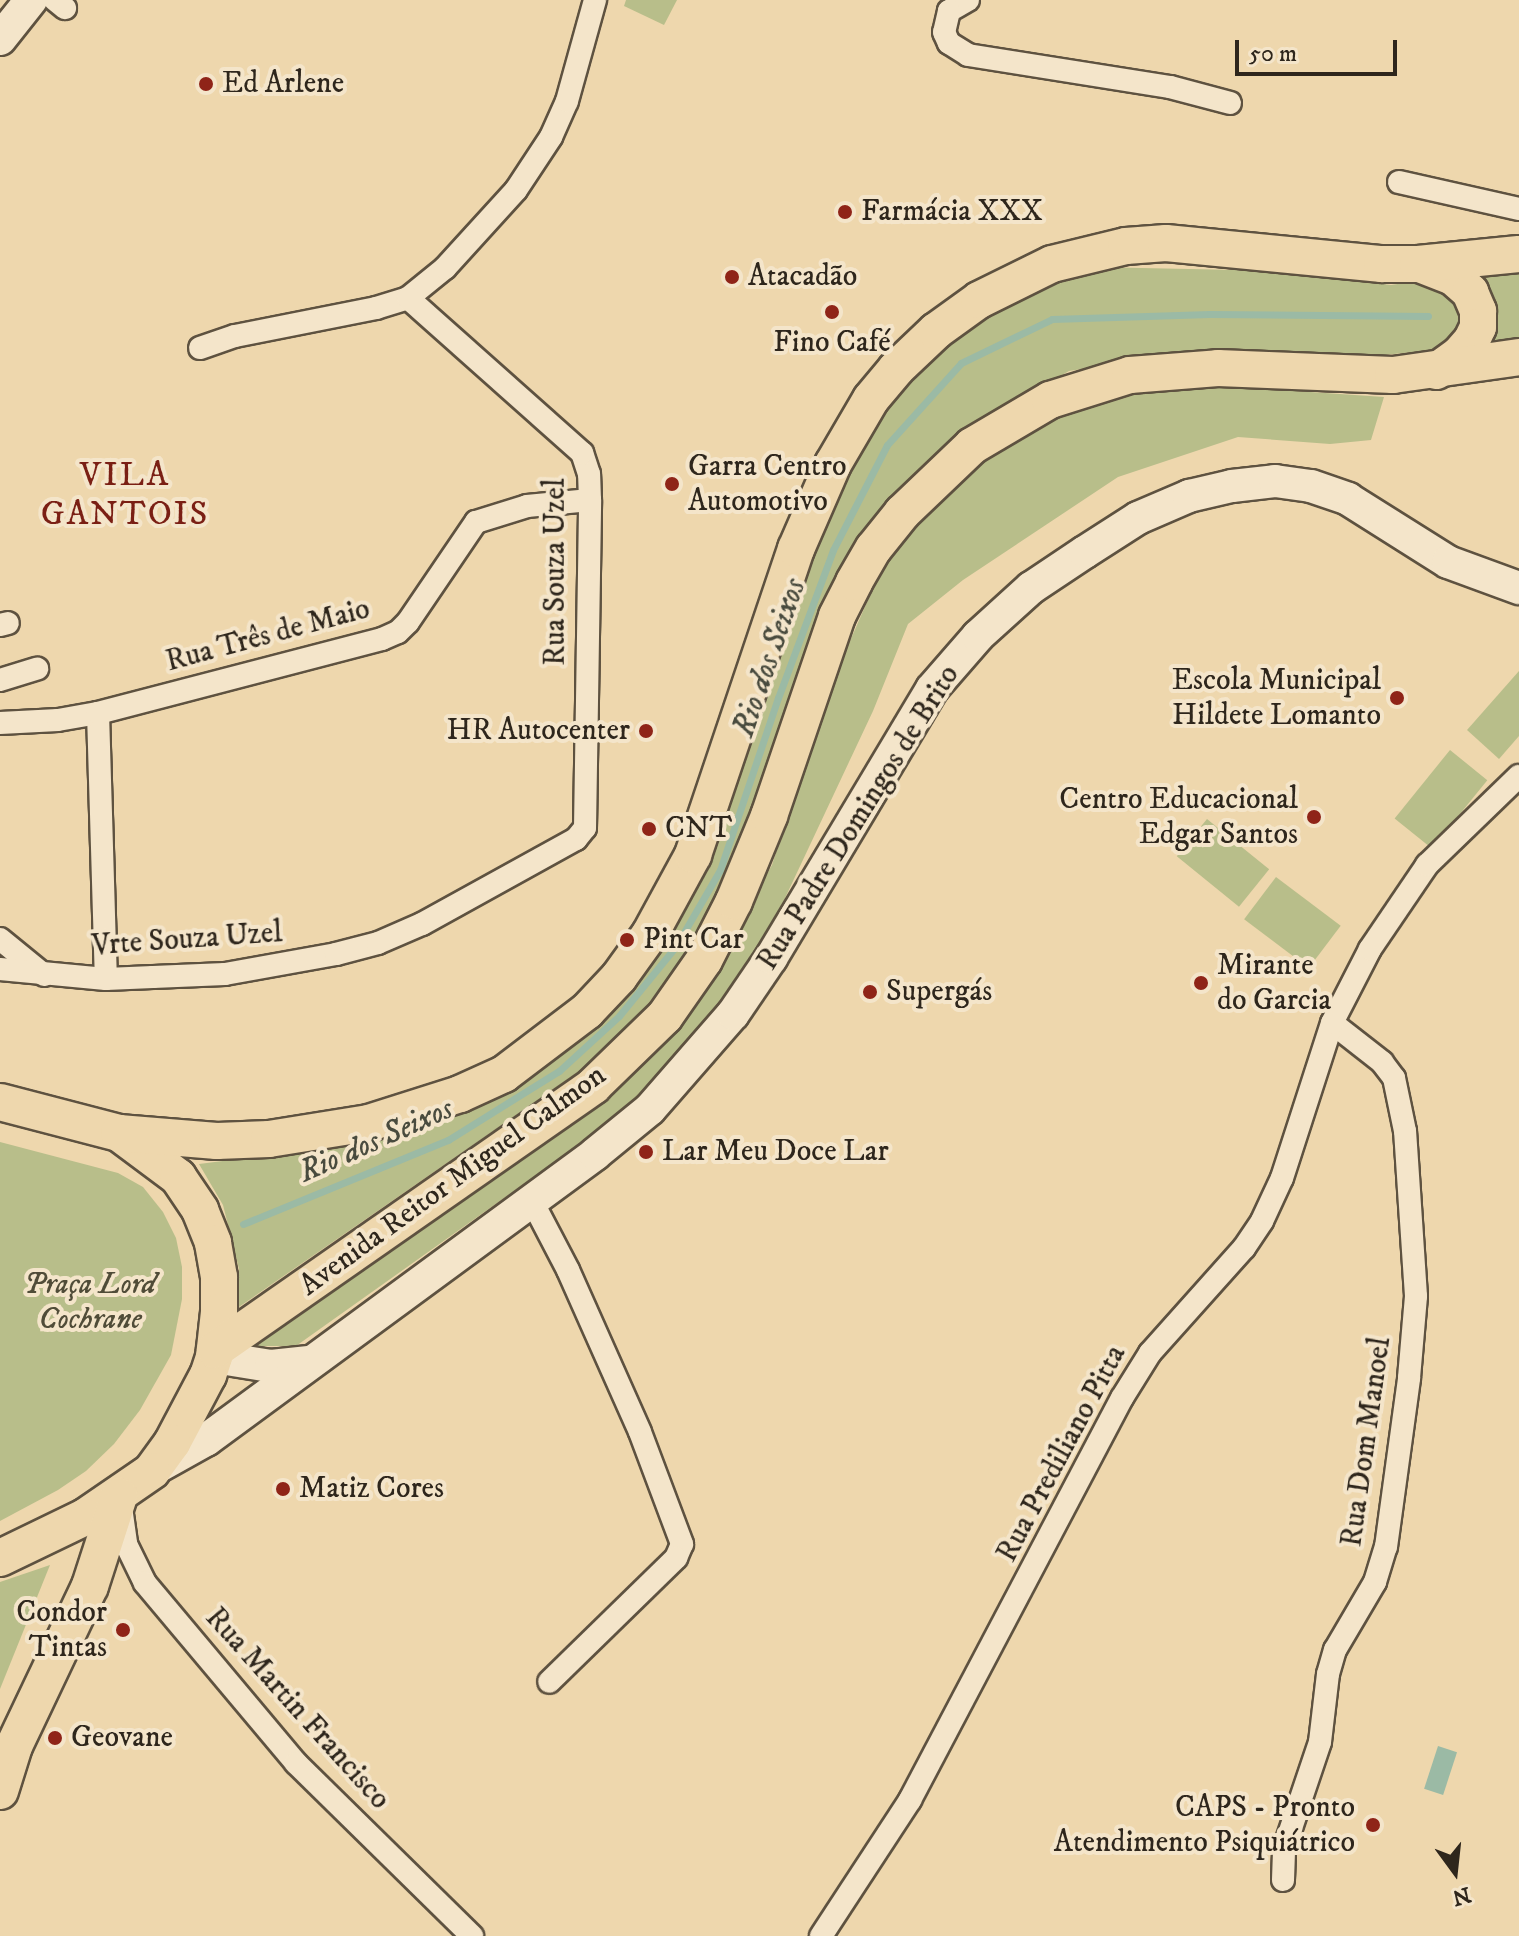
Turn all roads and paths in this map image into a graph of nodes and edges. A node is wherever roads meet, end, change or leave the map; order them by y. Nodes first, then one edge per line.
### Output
1 (31, 0) edge
2 (595, 0) edge
3 (968, 0) edge
4 (0, 39) edge
5 (1230, 103) dead end
6 (1399, 182) dead end
7 (1519, 209) edge
8 (1519, 254) edge
9 (1418, 264) junction
10 (408, 298) junction
11 (200, 348) dead end
12 (1519, 357) edge
13 (1437, 371) junction
14 (590, 500) junction
15 (1519, 588) edge
16 (37, 669) dead end
17 (0, 680) edge
18 (98, 713) junction
19 (0, 723) edge
20 (1519, 776) edge
21 (585, 828) joint
22 (0, 939) edge
23 (0, 969) edge
24 (44, 975) junction
25 (106, 979) junction
26 (1332, 1023) junction
27 (0, 1102) edge
28 (119, 1133) junction
29 (532, 1201) junction
30 (215, 1353) junction
31 (312, 1361) junction
32 (152, 1471) junction
33 (119, 1496) junction
34 (0, 1558) edge
35 (549, 1682) dead end
36 (0, 1791) edge
37 (1283, 1880) dead end
38 (472, 1936) edge
39 (821, 1936) edge

1 - 4 main road
2 - 10 street
3 - 5 street
6 - 7 street
8 - 9 main road, Avenida Reitor Miguel Calmon
9 - 13 main road
9 - 28 main road, Avenida Reitor Miguel Calmon
10 - 11 street
10 - 14 street, Rua Souza Uzel
12 - 13 main road, Avenida Reitor Miguel Calmon
13 - 30 main road, Avenida Reitor Miguel Calmon
14 - 18 street, Rua Três de Maio
14 - 21 street, Rua Souza Uzel
15 - 29 main road, Rua Padre Domingos de Brito
16 - 17 street
18 - 19 street, Rua Três de Maio
18 - 25 street
20 - 26 street, Rua Prediliano Pitta
21 - 25 street, Vrte Souza Uzel
22 - 24 street
23 - 24 street, Vrte Souza Uzel
24 - 25 street, Vrte Souza Uzel
26 - 37 street, Rua Dom Manoel
26 - 39 street, Rua Prediliano Pitta
27 - 28 main road
28 - 30 main road
29 - 31 main road, Rua Padre Domingos de Brito
29 - 35 street
30 - 31 main road, Rua Padre Domingos de Brito
30 - 32 main road
31 - 32 main road, Rua Padre Domingos de Brito
32 - 33 main road
33 - 34 main road
33 - 36 main road
33 - 38 street, Rua Martin Francisco

